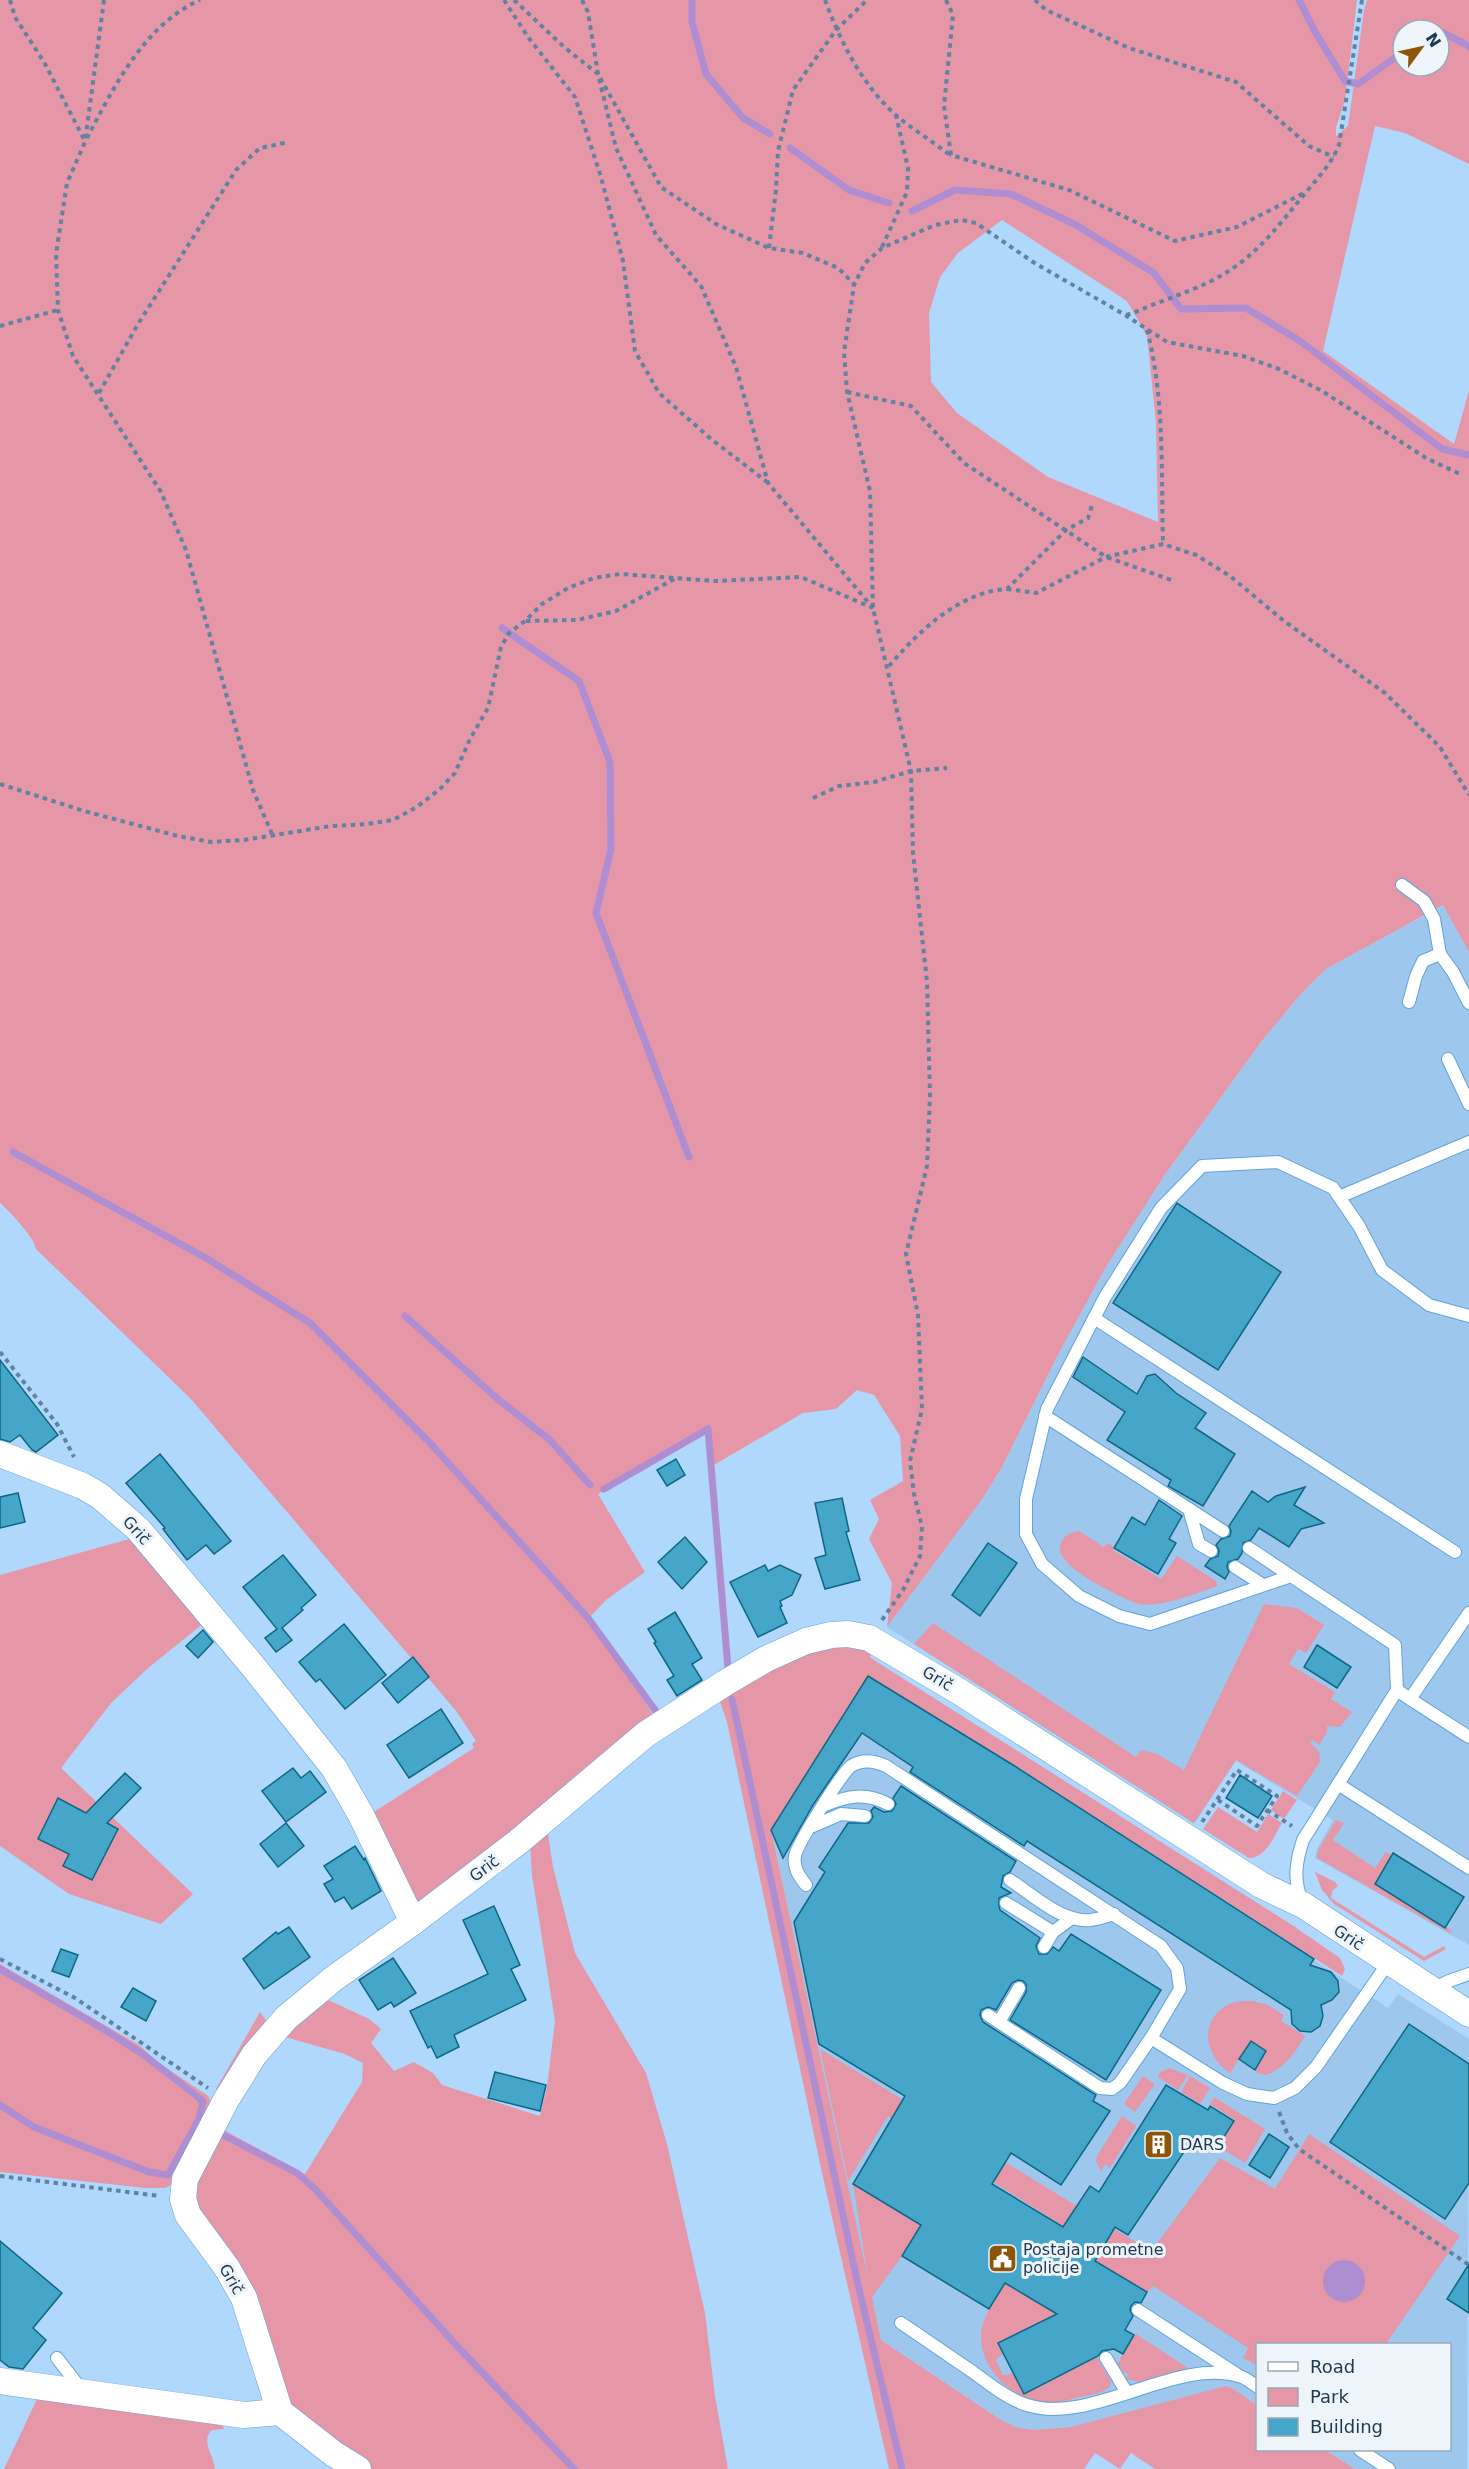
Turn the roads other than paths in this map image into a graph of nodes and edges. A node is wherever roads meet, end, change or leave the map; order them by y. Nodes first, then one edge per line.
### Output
1 (1402, 885) dead end
2 (1440, 954) junction
3 (1409, 1002) dead end
4 (1469, 1003) edge
5 (1448, 1059) dead end
6 (1469, 1104) edge
7 (1469, 1142) edge
8 (1339, 1197) junction
9 (1469, 1316) edge
10 (1094, 1318) junction
11 (1045, 1416) junction
12 (0, 1454) edge
13 (1189, 1509) junction
14 (1223, 1531) dead end
15 (1249, 1548) dead end
16 (1211, 1551) dead end
17 (1455, 1552) dead end
18 (1235, 1567) dead end
19 (1291, 1576) junction
20 (1263, 1585) junction
21 (1469, 1613) edge
22 (1396, 1690) junction
23 (1410, 1699) junction
24 (1469, 1737) edge
25 (1338, 1784) junction
26 (888, 1804) dead end
27 (825, 1805) junction
28 (865, 1816) dead end
29 (808, 1831) junction
30 (1469, 1868) edge
31 (1010, 1880) dead end
32 (806, 1885) dead end
33 (1006, 1903) dead end
34 (1303, 1905) junction
35 (1114, 1914) junction
36 (1072, 1918) junction
37 (413, 1922) junction
38 (1053, 1932) junction
39 (1044, 1947) dead end
40 (1388, 1962) junction
41 (1469, 1974) edge
42 (1020, 1988) dead end
43 (1431, 1990) junction
44 (1469, 2014) edge
45 (988, 2015) dead end
46 (999, 2022) junction
47 (1151, 2038) junction
48 (1138, 2310) dead end
49 (902, 2323) dead end
50 (57, 2358) dead end
51 (1106, 2358) dead end
52 (1242, 2377) junction
53 (0, 2381) edge
54 (1256, 2386) edge
55 (84, 2393) junction
56 (1126, 2393) junction
57 (280, 2412) junction
58 (1362, 2451) edge
59 (358, 2469) edge
60 (1389, 2469) edge

1 - 2 lane
2 - 3 lane
2 - 4 lane
5 - 6 lane
7 - 8 lane
8 - 9 lane
8 - 10 lane
10 - 11 lane
10 - 17 lane
11 - 13 lane
11 - 20 lane
12 - 37 street, Grič
13 - 14 lane
13 - 16 lane
15 - 19 lane
18 - 20 lane
19 - 20 lane
19 - 22 lane
21 - 23 lane
22 - 23 lane
22 - 25 lane
23 - 24 lane
25 - 30 lane
25 - 34 lane
26 - 27 lane
27 - 29 lane
27 - 35 lane
28 - 29 lane
29 - 32 lane
31 - 36 lane
33 - 38 lane
34 - 37 street, Grič
34 - 40 street, Grič
35 - 36 lane
35 - 47 lane
36 - 38 lane
37 - 57 street, Grič
38 - 39 lane
40 - 43 street, Grič
40 - 47 lane
41 - 43 lane
42 - 46 lane
43 - 44 street, Grič
45 - 46 lane
46 - 47 lane
48 - 52 lane
49 - 56 lane
50 - 55 lane
51 - 56 lane
52 - 54 lane
52 - 56 lane
53 - 55 street
55 - 57 street
57 - 59 street
58 - 60 lane

